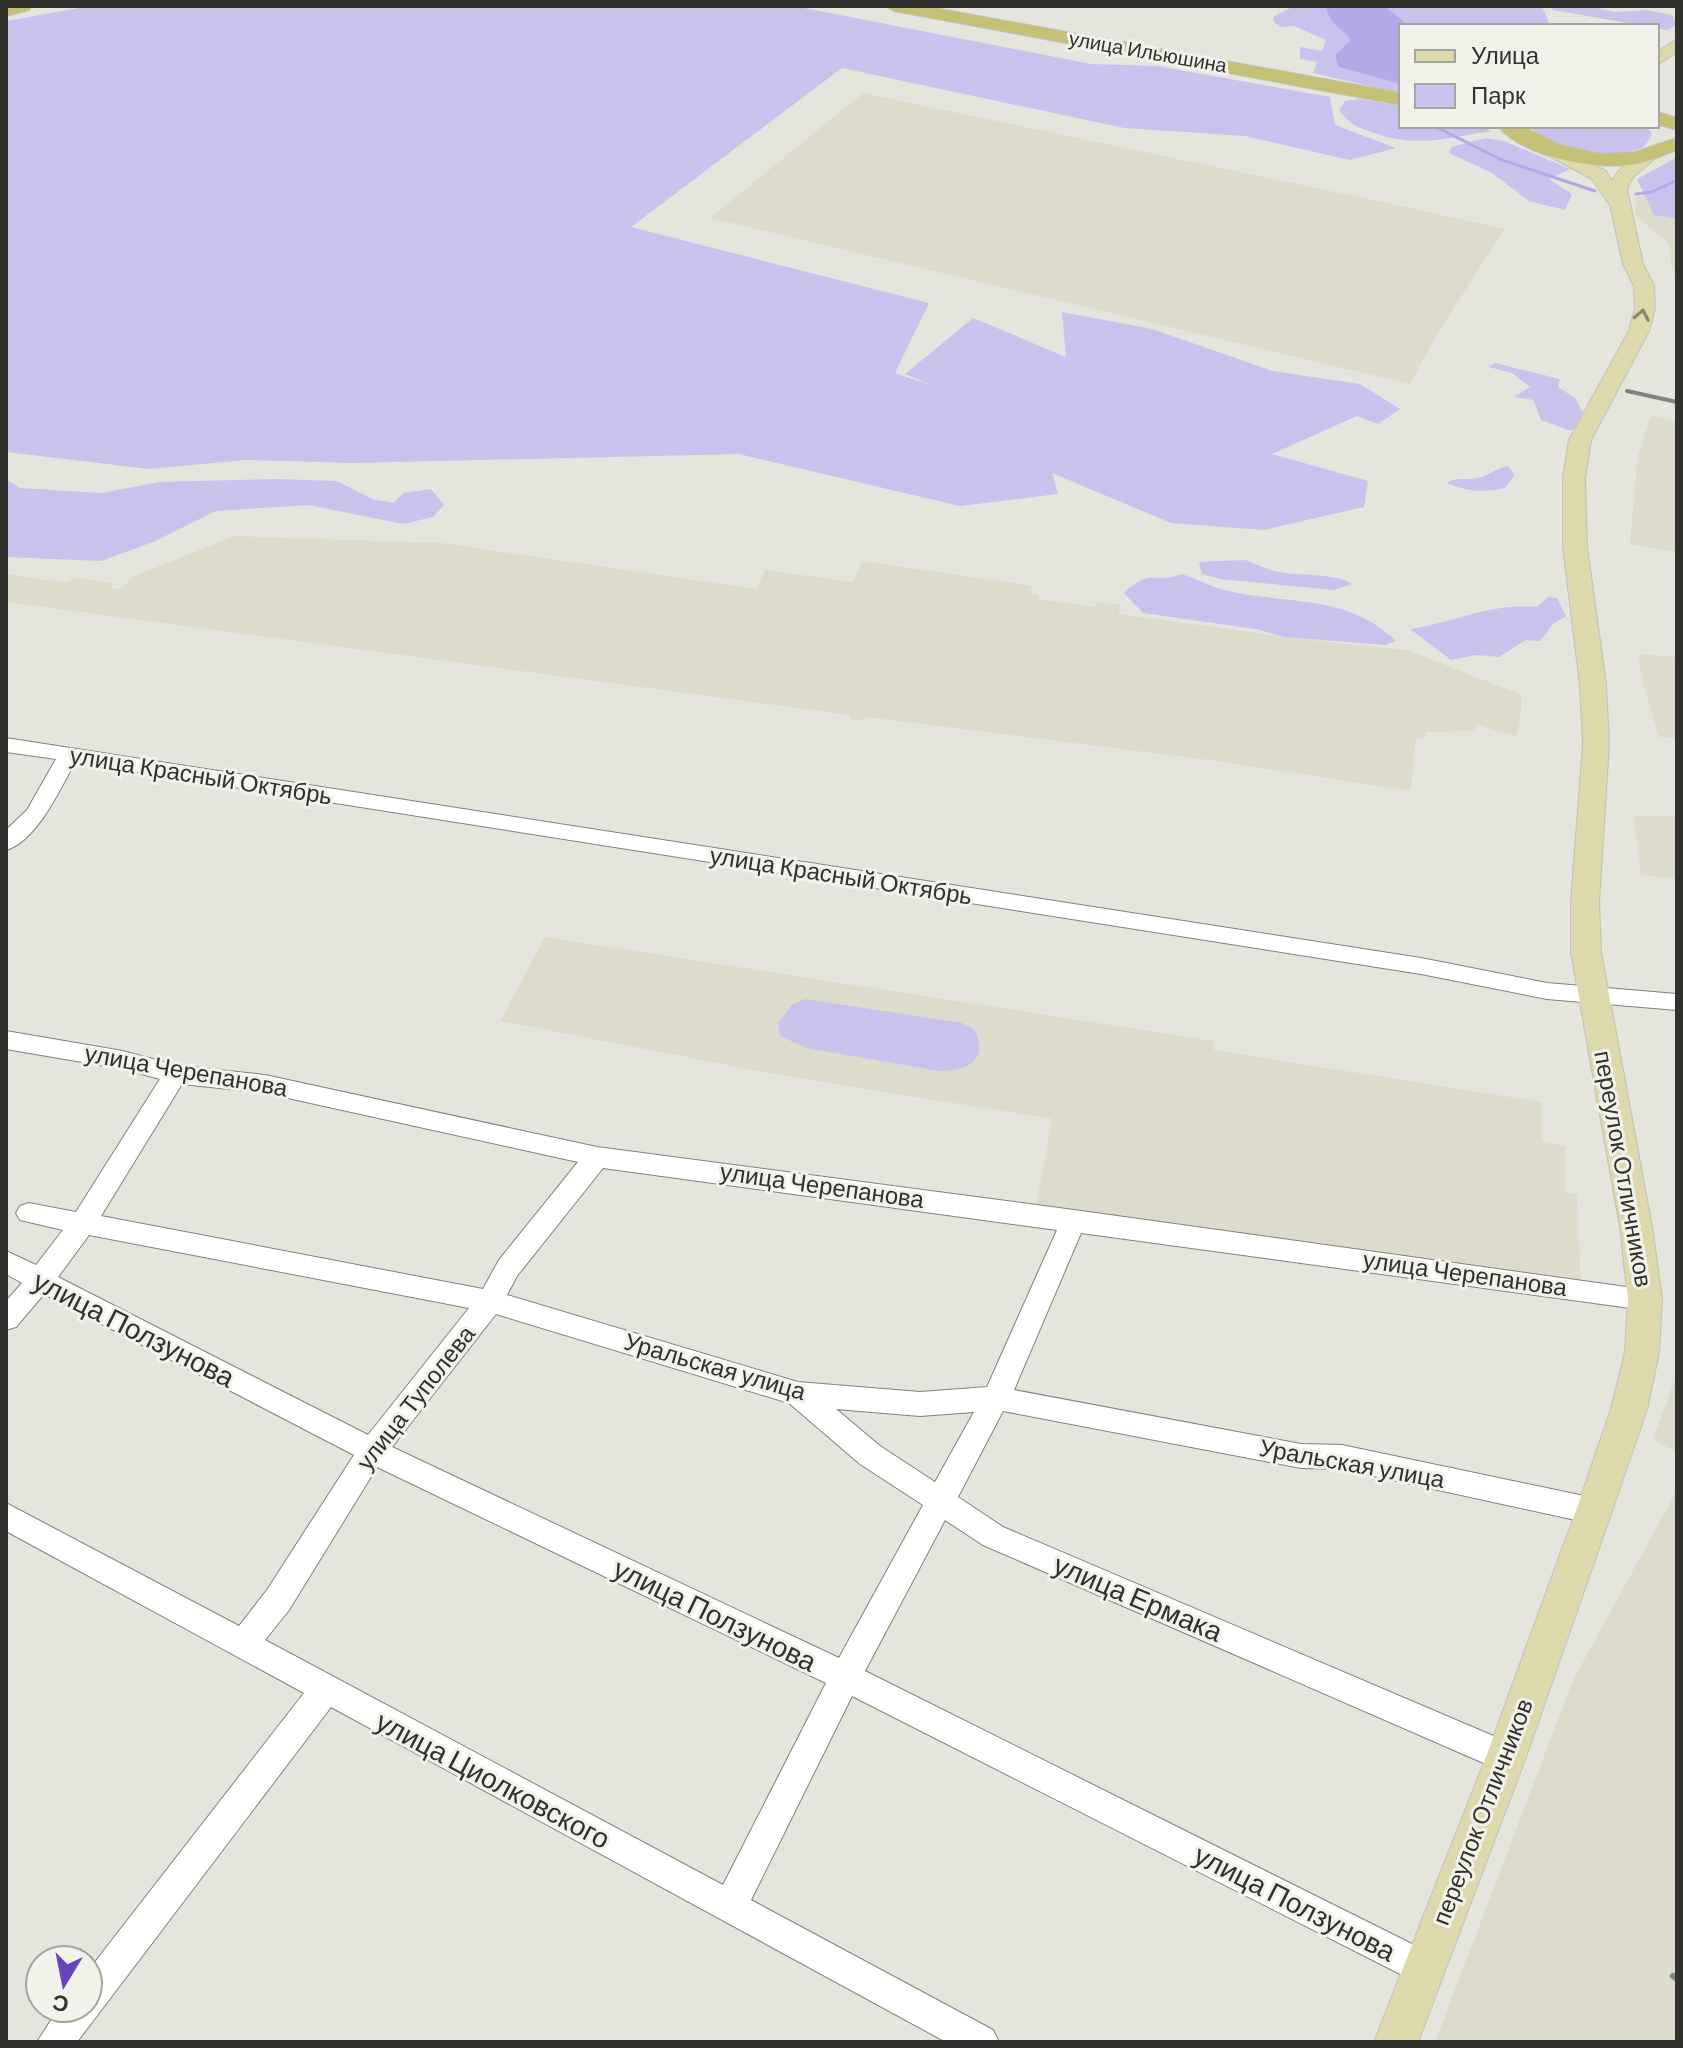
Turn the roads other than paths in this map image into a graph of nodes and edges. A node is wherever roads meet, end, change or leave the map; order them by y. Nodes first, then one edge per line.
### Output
1 (23, 6) edge
2 (894, 6) edge
3 (6, 10) edge
4 (1677, 44) edge
5 (1659, 58) edge
6 (1399, 98) edge
7 (1659, 125) edge
8 (1518, 129) edge
9 (1677, 144) edge
10 (1550, 149) junction
11 (1654, 152) junction
12 (1619, 205) junction
13 (6, 745) edge
14 (69, 755) junction
15 (6, 843) edge
16 (1593, 993) junction
17 (1677, 1002) edge
18 (6, 1040) edge
19 (175, 1074) junction
20 (597, 1157) junction
21 (29, 1213) dead end
22 (1074, 1220) junction
23 (84, 1224) junction
24 (6, 1262) edge
25 (42, 1282) junction
26 (1645, 1299) junction
27 (490, 1301) junction
28 (6, 1319) edge
29 (798, 1394) junction
30 (996, 1398) junction
31 (372, 1451) junction
32 (938, 1502) junction
33 (1594, 1511) junction
34 (6, 1516) edge
35 (243, 1644) junction
36 (845, 1677) junction
37 (325, 1690) junction
38 (1506, 1757) junction
39 (730, 1906) junction
40 (1424, 1968) junction
41 (104, 1978) edge
42 (69, 2024) edge
43 (55, 2042) edge
44 (981, 2042) edge
45 (1396, 2042) edge

1 - 3 highway
2 - 6 highway, улица Ильюшина
4 - 5 main road
7 - 11 highway
8 - 10 highway
9 - 11 highway
10 - 11 highway
10 - 12 main road
11 - 12 main road
12 - 16 main road, переулок Отличников
13 - 14 street, улица Красный Октябрь
14 - 15 street
14 - 16 street, улица Красный Октябрь
16 - 17 street, улица Красный Октябрь
16 - 26 main road, переулок Отличников
18 - 19 street, улица Черепанова
19 - 20 street, улица Черепанова
19 - 23 street
20 - 22 street, улица Черепанова
20 - 27 street, улица Туполева
21 - 23 street, Уральская улица
22 - 26 street, улица Черепанова
22 - 30 street
23 - 25 street
23 - 27 street, Уральская улица
24 - 25 street, улица Ползунова
25 - 28 street
25 - 31 street, улица Ползунова
26 - 33 main road, переулок Отличников
27 - 29 street, Уральская улица
27 - 31 street, улица Туполева
29 - 30 street, Уральская улица
29 - 32 street, улица Ермака
30 - 32 street
30 - 33 street, Уральская улица
31 - 35 street, улица Туполева
31 - 36 street, улица Ползунова
32 - 36 street
32 - 38 street, улица Ермака
33 - 38 main road, переулок Отличников
34 - 35 street, улица Циолковского
35 - 37 street, улица Циолковского
36 - 39 street
36 - 40 street, улица Ползунова
37 - 39 street, улица Циолковского
37 - 41 street
38 - 40 main road, переулок Отличников
39 - 44 street, улица Циолковского
40 - 45 main road, переулок Отличников
42 - 43 street

